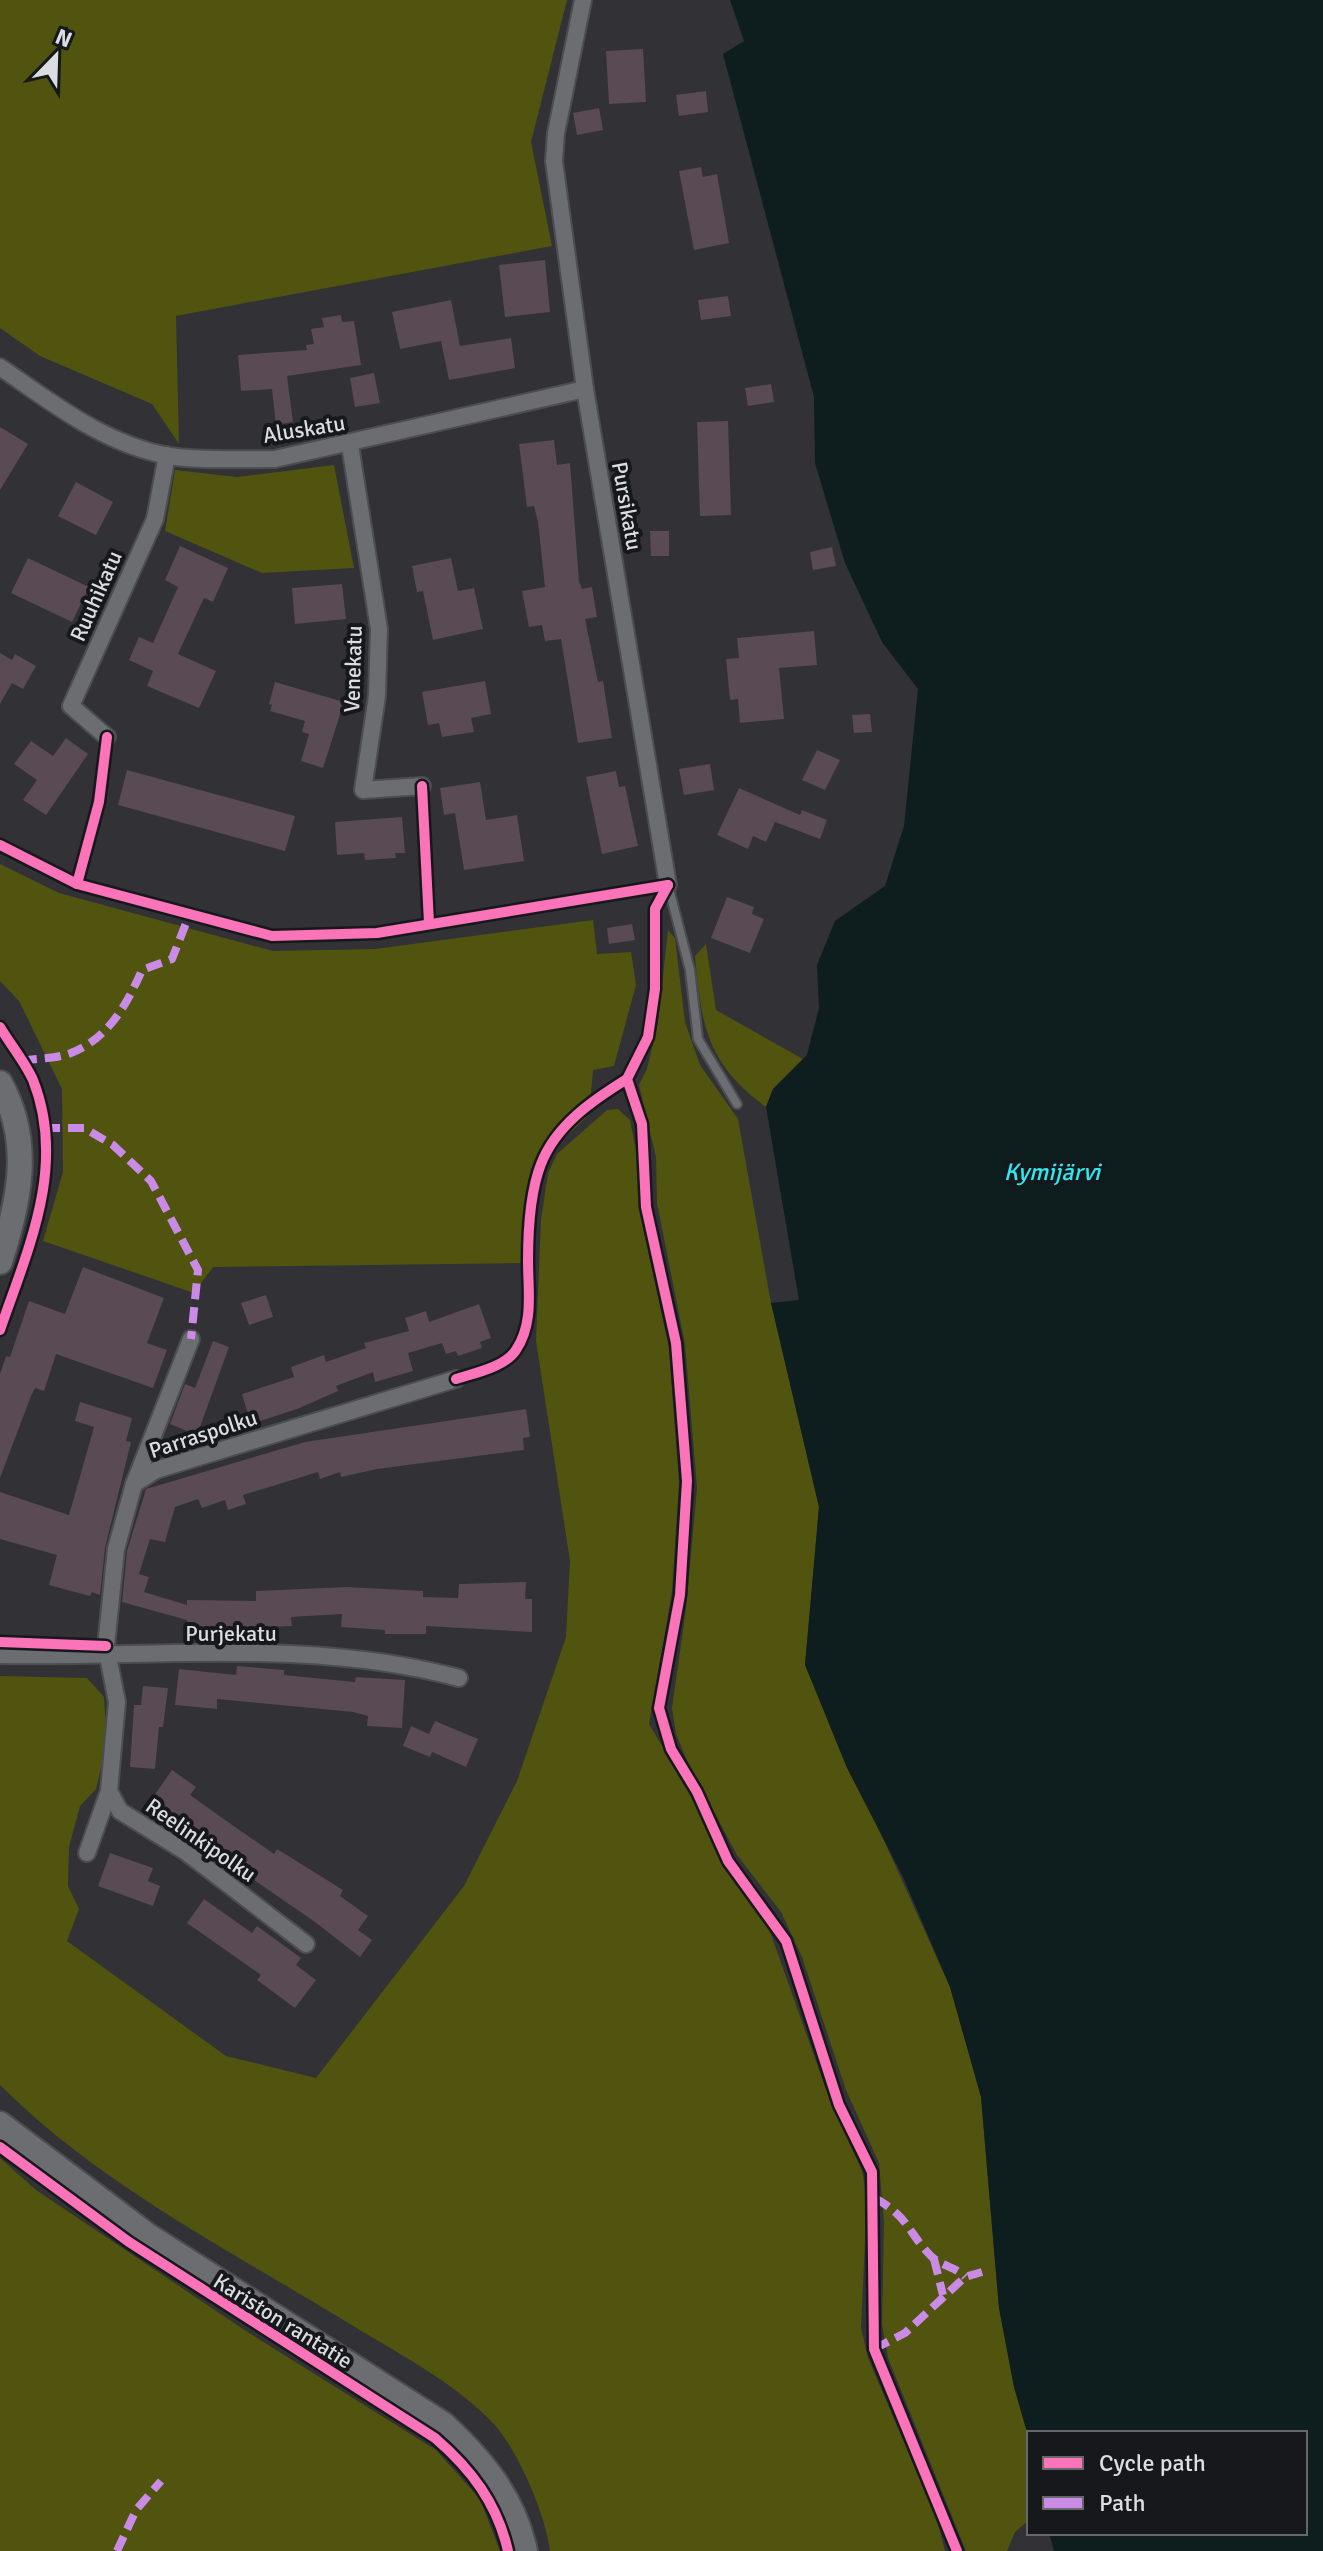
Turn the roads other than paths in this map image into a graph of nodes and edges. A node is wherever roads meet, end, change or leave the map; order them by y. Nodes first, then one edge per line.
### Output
1 (583, 0) edge
2 (0, 367) edge
3 (585, 389) junction
4 (350, 445) junction
5 (167, 455) junction
6 (107, 737) dead end
7 (422, 786) dead end
8 (668, 885) joint
9 (0, 1083) edge
10 (737, 1104) dead end
11 (0, 1262) edge
12 (191, 1339) dead end
13 (456, 1379) dead end
14 (134, 1484) junction
15 (0, 1655) edge
16 (107, 1657) junction
17 (459, 1678) dead end
18 (109, 1791) junction
19 (87, 1853) dead end
20 (306, 1944) dead end
21 (0, 2124) edge
22 (525, 2551) edge

1 - 3 street, Pursikatu
2 - 5 street, Aluskatu
3 - 4 street, Aluskatu
3 - 8 street, Pursikatu
4 - 5 street, Aluskatu
4 - 7 street, Venekatu
5 - 6 street, Ruuhikatu
8 - 10 lane
9 - 11 street
12 - 14 street
13 - 14 street, Parraspolku
14 - 16 street, Parraspolku
15 - 16 street, Purjekatu
16 - 17 street, Purjekatu
16 - 18 street
18 - 19 street
18 - 20 street, Reelinkipolku
21 - 22 street, Kariston rantatie

